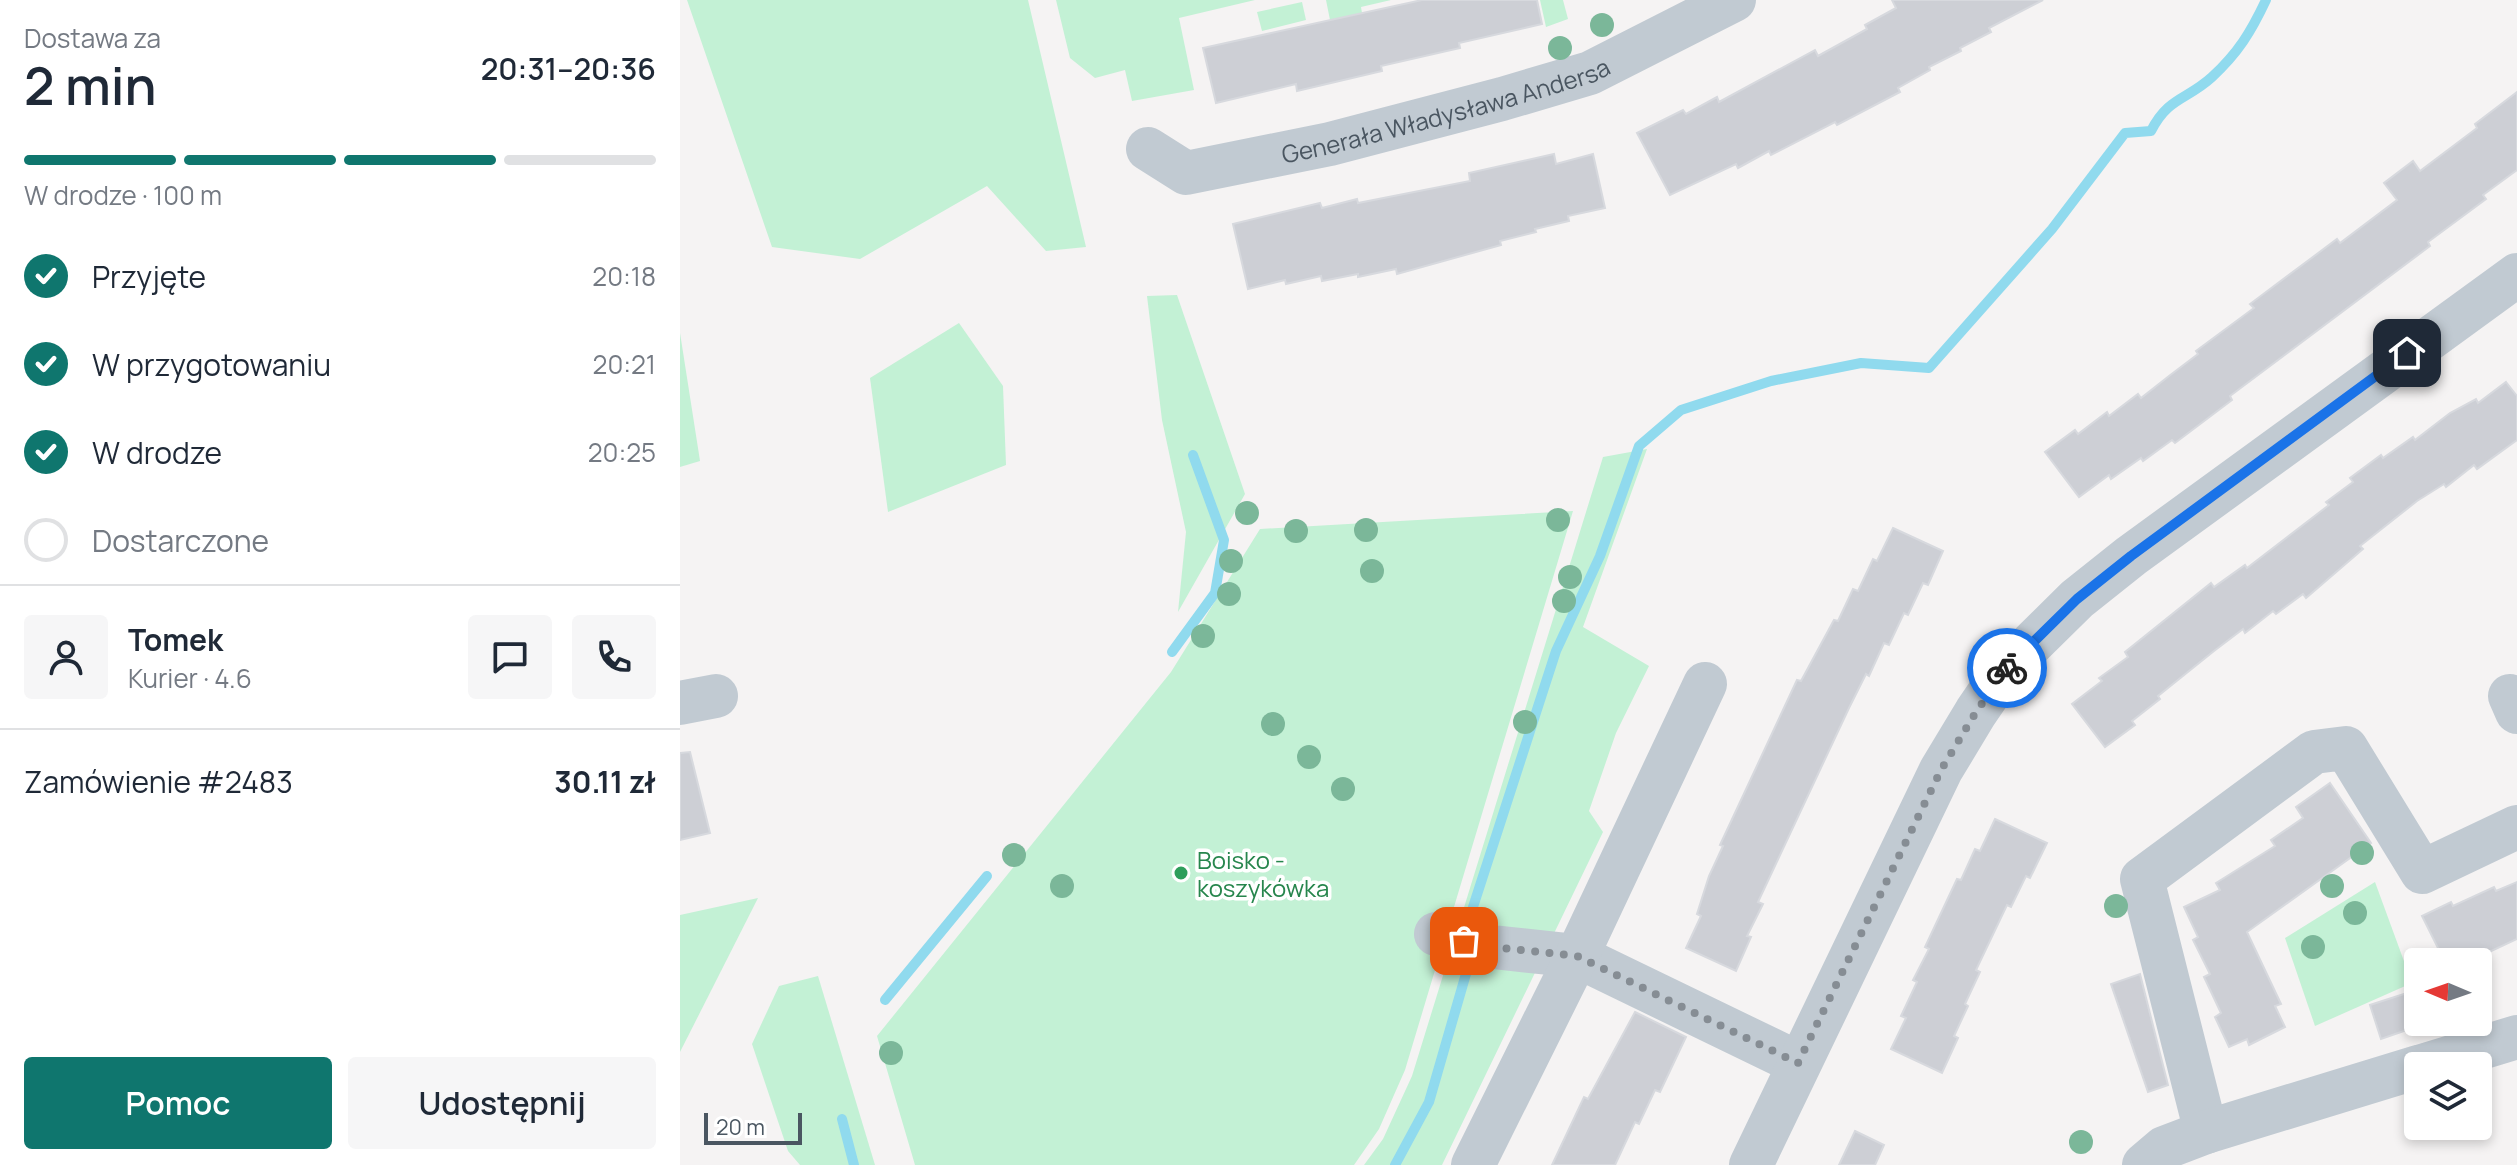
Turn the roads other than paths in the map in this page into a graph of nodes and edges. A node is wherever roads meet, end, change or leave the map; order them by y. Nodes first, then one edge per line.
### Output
1 (1734, 0) edge
2 (1148, 149) dead end
3 (2513, 287) edge
4 (1705, 684) dead end
5 (2517, 827) edge
6 (1436, 934) dead end
7 (1577, 956) junction
8 (2517, 1037) edge
9 (2468, 1052) edge
10 (1798, 1063) junction
11 (2404, 1072) edge
12 (2206, 1132) junction
13 (1473, 1165) edge
14 (1751, 1165) edge
15 (2144, 1165) edge

1 - 2 street, Generała Władysława Andersa
3 - 10 street
4 - 7 street
5 - 12 street
6 - 7 street
7 - 10 street
7 - 13 street
8 - 9 street
10 - 14 street
11 - 12 street
12 - 15 street

